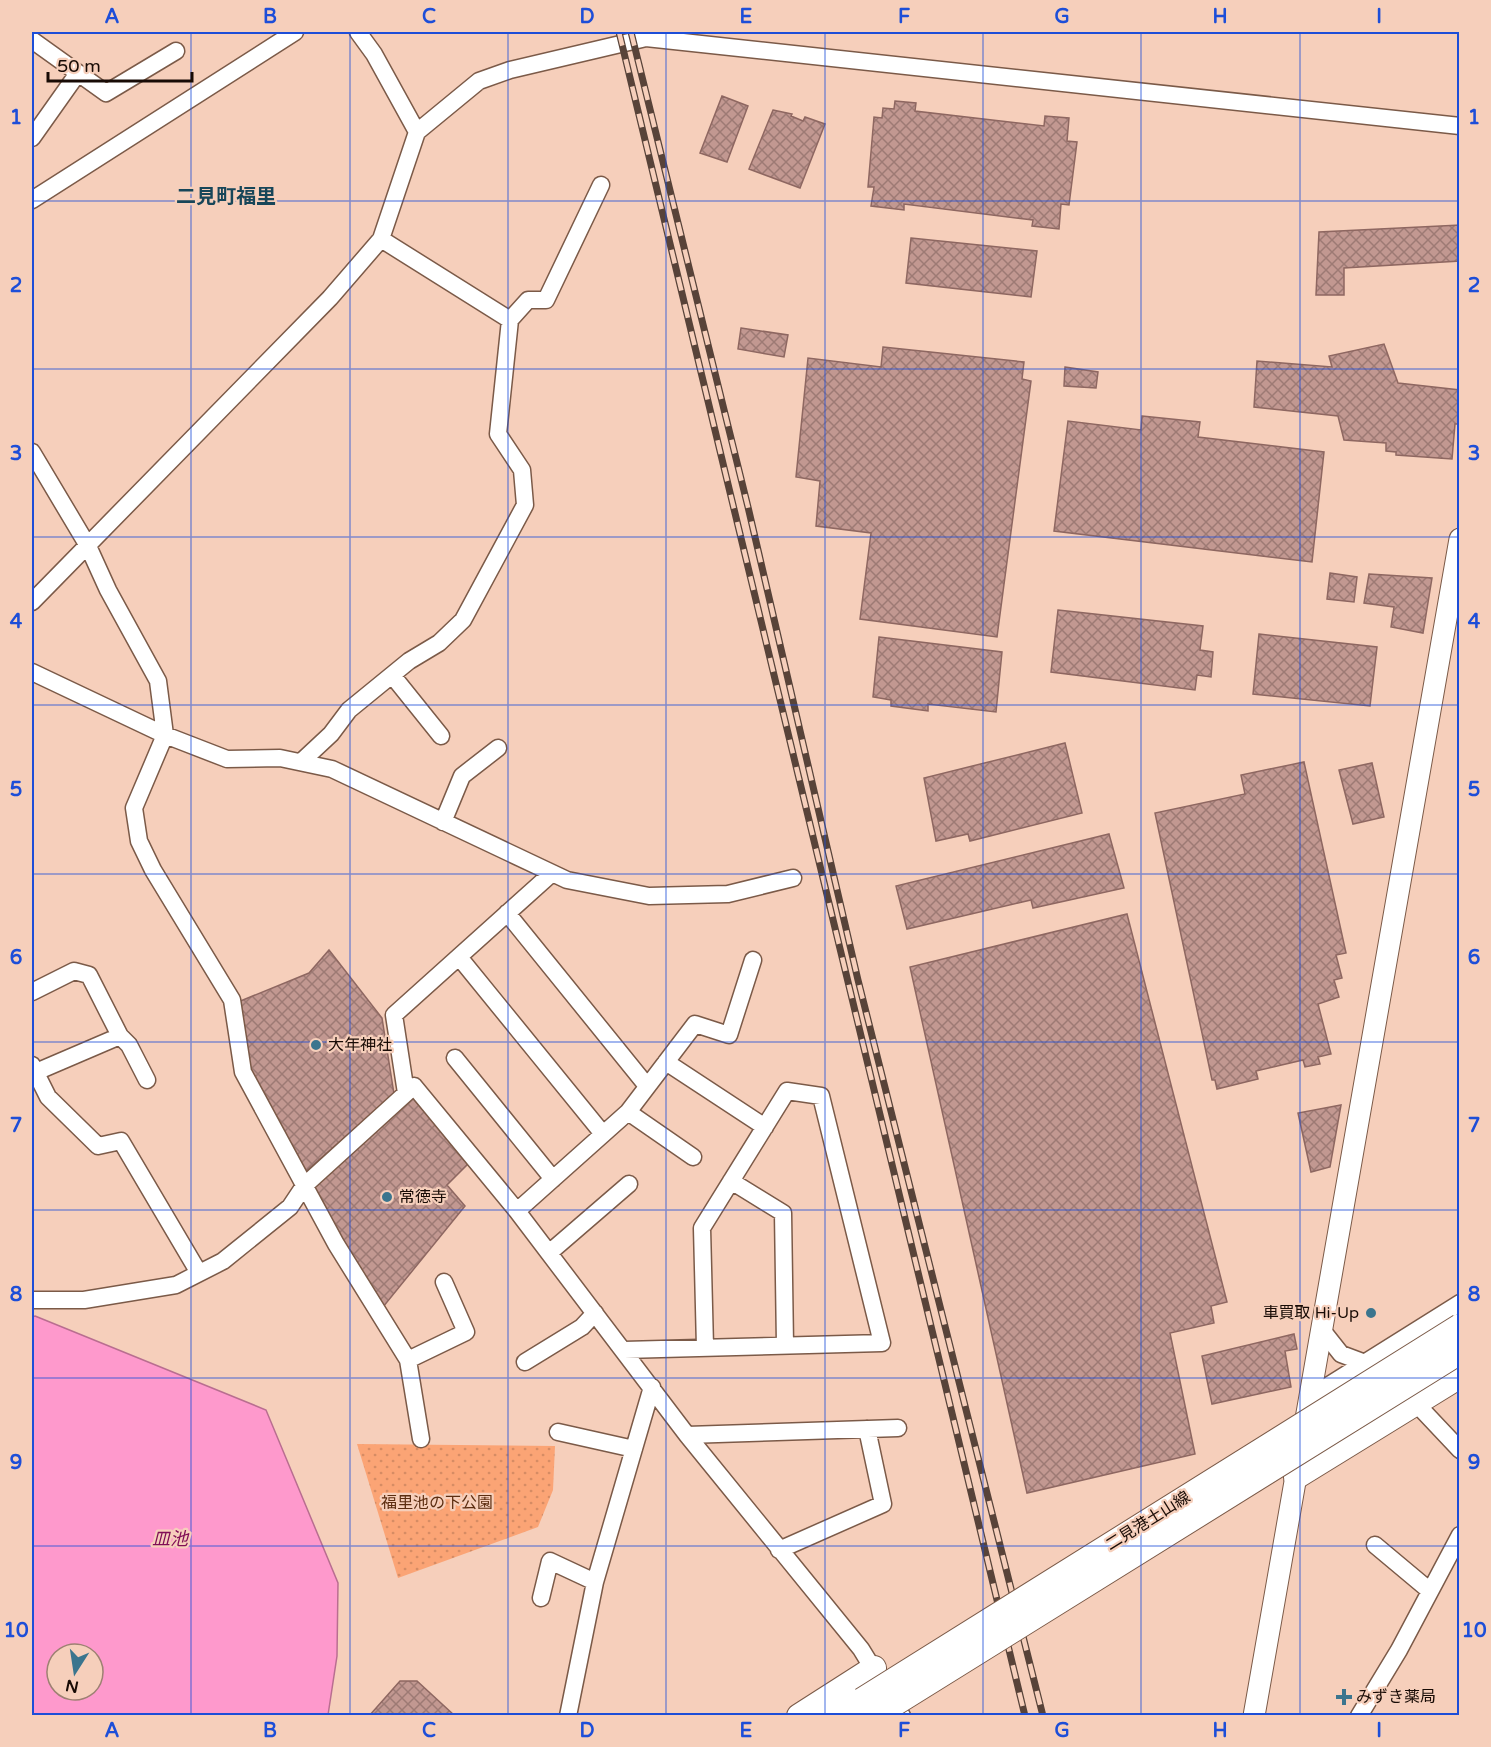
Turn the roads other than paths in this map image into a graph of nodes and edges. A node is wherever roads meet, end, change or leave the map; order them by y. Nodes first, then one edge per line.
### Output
1 (295, 32) edge
2 (358, 32) edge
3 (645, 35) edge
4 (32, 40) edge
5 (176, 51) dead end
6 (78, 73) junction
7 (1460, 126) edge
8 (417, 132) junction
9 (32, 138) edge
10 (601, 185) dead end
11 (32, 200) edge
12 (381, 239) junction
13 (510, 320) junction
14 (32, 452) edge
15 (1460, 539) edge
16 (88, 546) junction
17 (32, 602) edge
18 (32, 672) edge
19 (392, 675) junction
20 (165, 735) junction
21 (441, 736) dead end
22 (498, 748) dead end
23 (301, 762) junction
24 (443, 822) junction
25 (551, 874) junction
26 (794, 878) dead end
27 (507, 914) junction
28 (459, 957) junction
29 (753, 960) dead end
30 (32, 992) edge
31 (120, 1036) junction
32 (455, 1058) dead end
33 (666, 1062) junction
34 (34, 1069) edge
35 (147, 1080) dead end
36 (647, 1086) junction
37 (406, 1094) junction
38 (628, 1112) junction
39 (765, 1127) junction
40 (603, 1134) junction
41 (693, 1157) dead end
42 (553, 1179) junction
43 (731, 1181) junction
44 (629, 1184) dead end
45 (304, 1186) junction
46 (517, 1211) junction
47 (549, 1253) junction
48 (199, 1273) junction
49 (444, 1282) dead end
50 (32, 1300) edge
51 (1460, 1303) edge
52 (596, 1313) junction
53 (1460, 1326) edge
54 (1322, 1330) junction
55 (785, 1345) junction
56 (705, 1347) junction
57 (624, 1350) junction
58 (1460, 1352) edge
59 (408, 1360) junction
60 (525, 1362) dead end
61 (1365, 1363) junction
62 (1460, 1376) edge
63 (652, 1387) junction
64 (1310, 1397) junction
65 (1418, 1402) junction
66 (898, 1428) dead end
67 (867, 1429) junction
68 (558, 1432) dead end
69 (687, 1435) junction
70 (421, 1439) dead end
71 (634, 1449) junction
72 (1460, 1450) edge
73 (1296, 1477) junction
74 (1460, 1535) edge
75 (1375, 1545) dead end
76 (779, 1550) junction
77 (595, 1582) junction
78 (1430, 1591) junction
79 (541, 1598) dead end
80 (874, 1668) junction
81 (868, 1708) edge
82 (568, 1716) edge
83 (798, 1716) edge
84 (836, 1716) edge
85 (902, 1716) edge
86 (1254, 1716) edge
87 (1359, 1716) edge

1 - 11 street
2 - 8 street
3 - 7 street
3 - 8 street
4 - 6 street
5 - 6 street
6 - 9 street
8 - 12 street
10 - 13 street
12 - 13 street
12 - 16 street
13 - 19 street
14 - 16 street
15 - 54 street
16 - 17 street
16 - 20 street
18 - 20 street
19 - 21 street
19 - 23 street
20 - 23 street
20 - 45 street
22 - 24 street
23 - 24 street
24 - 25 street
25 - 26 street
25 - 27 street
27 - 28 street
27 - 36 street
28 - 37 street
28 - 40 street
29 - 33 street
30 - 31 street
31 - 34 street
31 - 35 street
32 - 42 street
33 - 36 street
33 - 39 street
34 - 48 street
36 - 38 street
37 - 45 street
37 - 46 street
38 - 40 street
38 - 41 street
39 - 43 street
39 - 55 street
40 - 42 street
42 - 46 street
43 - 55 street
43 - 56 street
44 - 47 street
45 - 48 street
45 - 59 street
46 - 47 street
47 - 52 street
48 - 50 street
49 - 59 street
51 - 61 street
52 - 57 street
52 - 60 street
53 - 81 main road, 二見港土山線, bridge
54 - 61 street
54 - 64 street
55 - 56 street
56 - 57 street
57 - 63 street
58 - 81 main road, 二見港土山線, bridge
59 - 70 street
61 - 64 street
61 - 65 street
62 - 65 main road
63 - 69 street
63 - 71 street
64 - 73 street
65 - 72 street
65 - 73 main road
66 - 67 street
67 - 69 street
67 - 76 street
68 - 71 street
69 - 76 street
71 - 77 street
73 - 86 street
74 - 78 street
75 - 78 street
76 - 80 street
77 - 79 street
77 - 82 street
78 - 87 street
80 - 83 main road
80 - 85 street
81 - 84 main road, 二見港土山線

